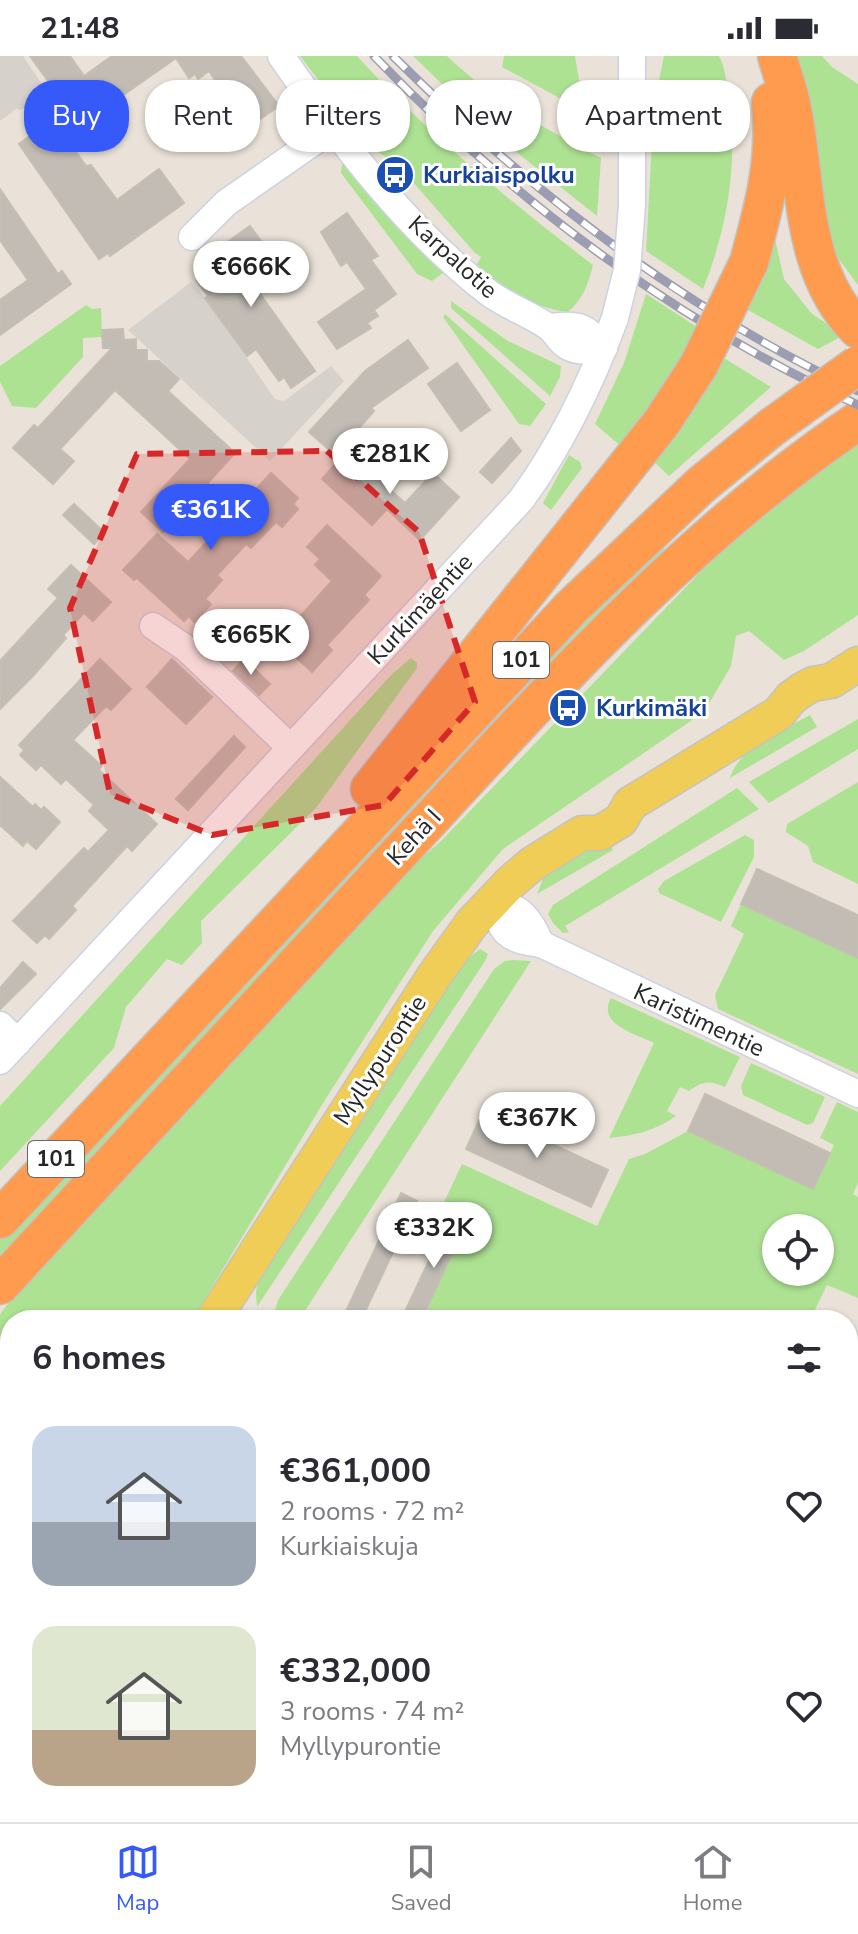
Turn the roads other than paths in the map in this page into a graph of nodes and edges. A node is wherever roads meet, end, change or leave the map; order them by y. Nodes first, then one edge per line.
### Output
1 (281, 56) edge
2 (632, 56) edge
3 (765, 56) edge
4 (777, 56) edge
5 (298, 80) edge
6 (299, 152) edge
7 (351, 152) edge
8 (192, 237) dead end
9 (858, 329) edge
10 (604, 348) junction
11 (858, 365) edge
12 (858, 421) edge
13 (153, 626) dead end
14 (845, 673) edge
15 (290, 747) junction
16 (493, 900) junction
17 (287, 910) junction
18 (9, 1033) edge
19 (0, 1061) edge
20 (858, 1094) edge
21 (0, 1219) edge
22 (0, 1285) edge
23 (223, 1310) edge

1 - 5 street, Karpalotie
2 - 10 street, Kurkimäentie, bridge
3 - 17 highway, bridge
4 - 9 highway
6 - 8 street
7 - 10 street, Karpalotie
10 - 15 street, Kurkimäentie
11 - 17 highway, Kehä I / 101, bridge
12 - 22 highway, Kehä I / 101
13 - 15 street
14 - 16 main road, Myllypurontie
15 - 18 street, Kurkimäentie
16 - 20 street, Karistimentie
16 - 23 main road, Myllypurontie
17 - 21 highway, Kehä I / 101
18 - 19 street, Kurkimäentie

